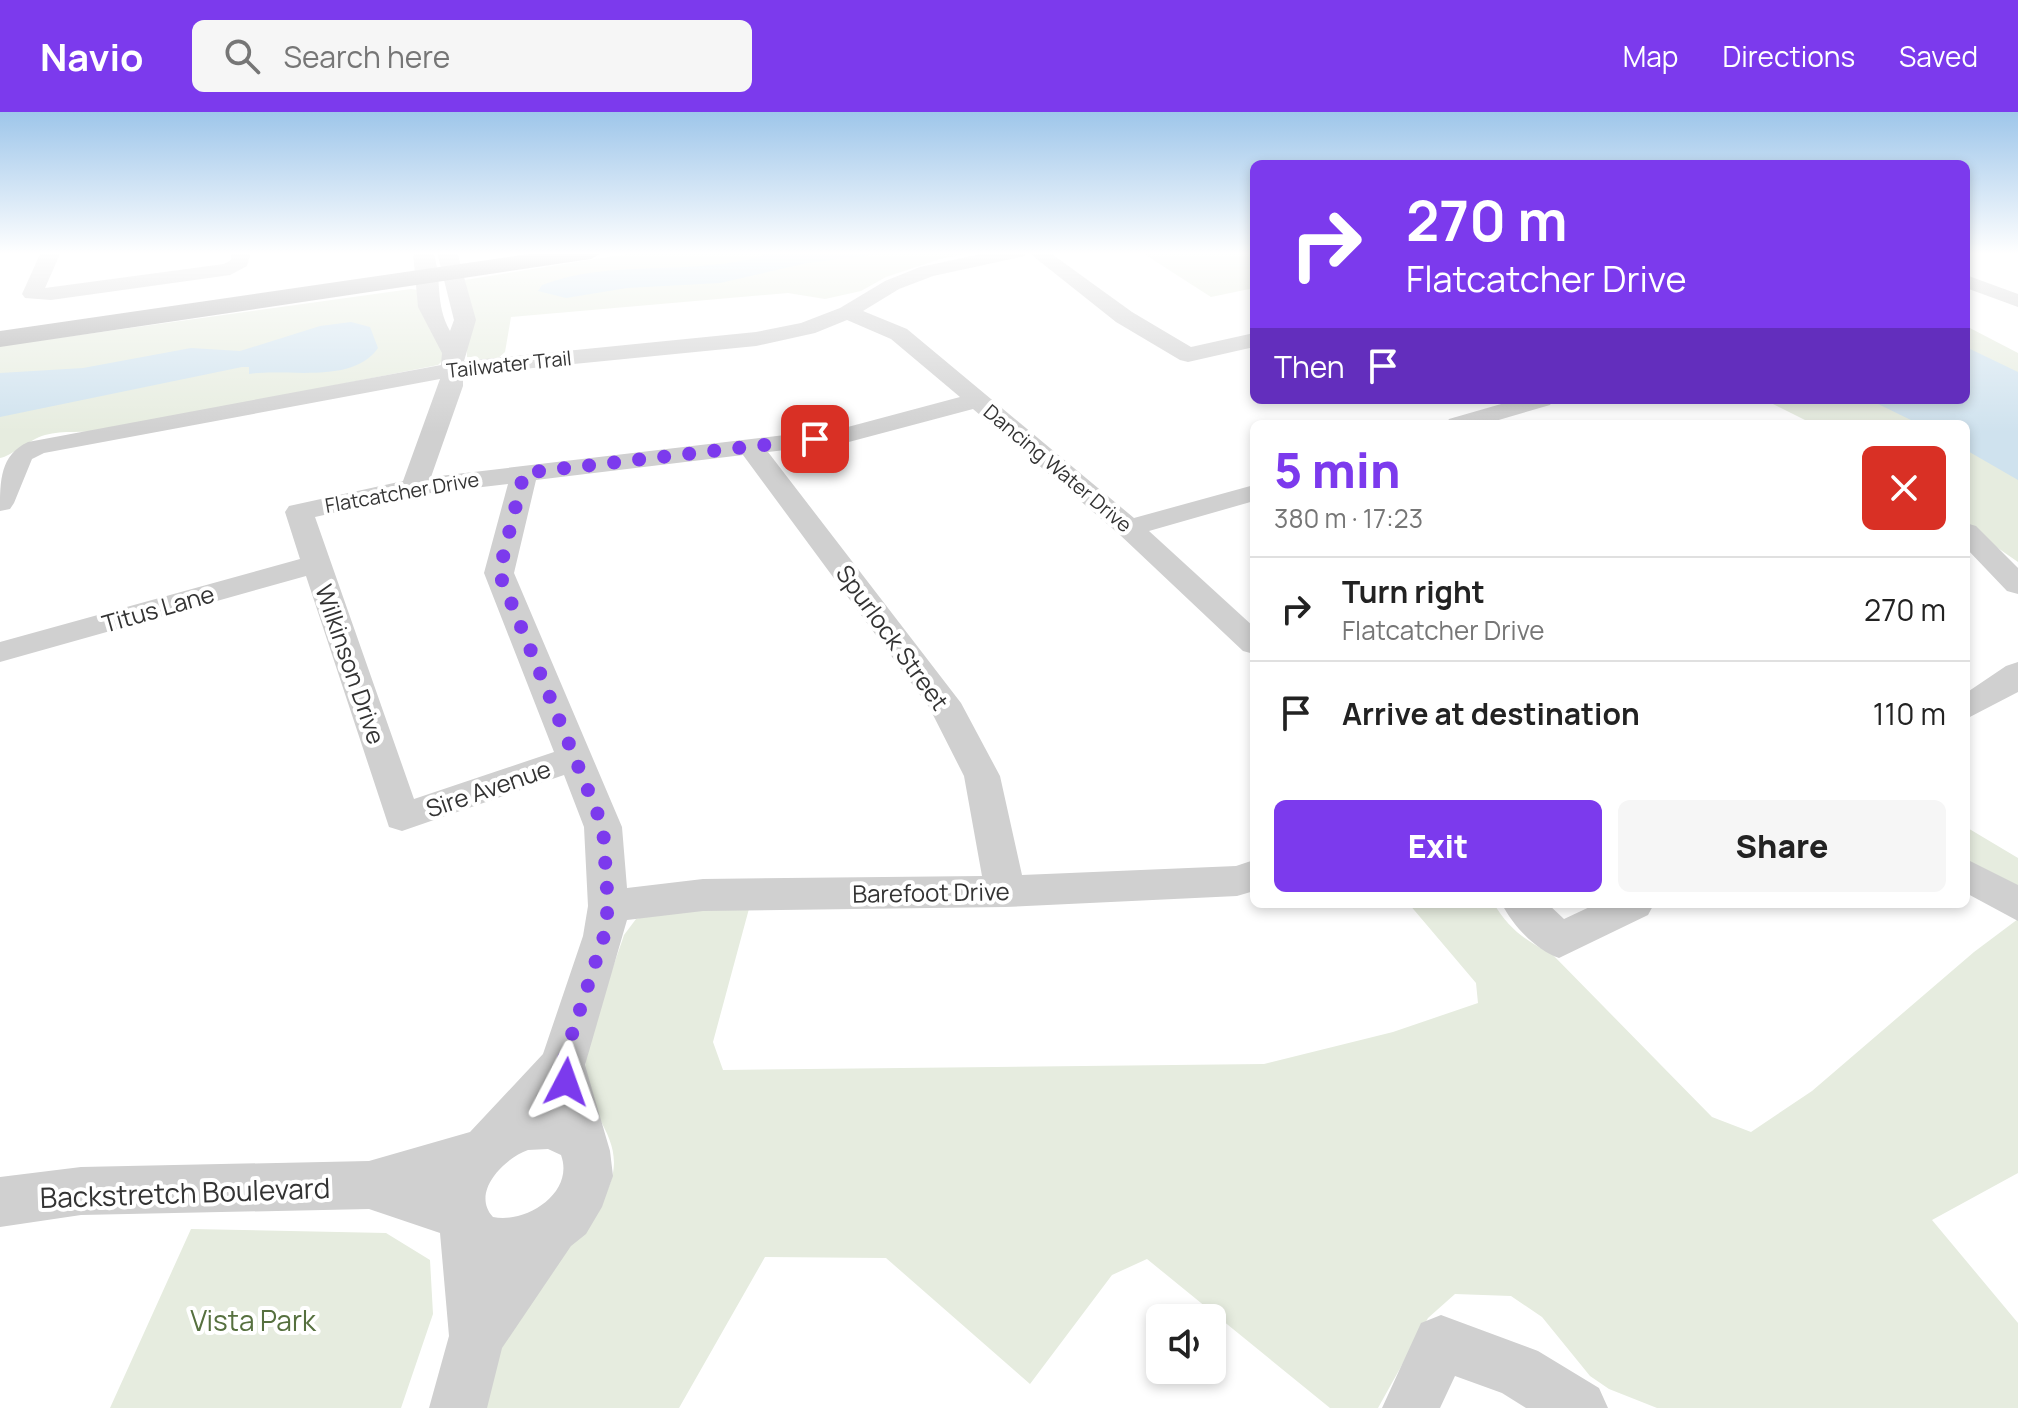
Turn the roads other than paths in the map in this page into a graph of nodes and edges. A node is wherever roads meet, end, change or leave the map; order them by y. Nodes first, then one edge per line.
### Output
1 (82, 312) edge
2 (151, 312) edge
3 (431, 312) edge
4 (462, 312) edge
5 (846, 312) edge
6 (848, 312) edge
7 (1118, 312) edge
8 (0, 324) edge
9 (0, 339) edge
10 (1250, 341) edge
11 (454, 361) junction
12 (978, 400) junction
13 (1527, 404) edge
14 (1472, 420) edge
15 (755, 447) junction
16 (524, 473) junction
17 (414, 487) junction
18 (1250, 494) edge
19 (0, 503) edge
20 (299, 512) joint
21 (1129, 528) junction
22 (1970, 536) edge
23 (317, 564) junction
24 (2018, 585) edge
25 (1250, 640) edge
26 (0, 652) edge
27 (2018, 673) edge
28 (1970, 706) edge
29 (575, 758) junction
30 (402, 817) joint
31 (1250, 876) edge
32 (1970, 876) edge
33 (1005, 891) junction
34 (2018, 905) edge
35 (608, 906) junction
36 (1526, 908) edge
37 (1626, 908) edge
38 (562, 1065) junction
39 (491, 1146) junction
40 (586, 1151) junction
41 (369, 1185) junction
42 (0, 1202) edge
43 (462, 1221) junction
44 (551, 1232) junction
45 (477, 1336) junction
46 (458, 1408) edge
47 (1411, 1408) edge
48 (1579, 1408) edge

1 - 8 main road
2 - 9 main road
3 - 11 street
4 - 11 street
5 - 11 street, Tailwater Trail
6 - 12 street, Dancing Water Drive
7 - 10 street
11 - 17 street
11 - 19 street, Tailwater Trail
12 - 15 street, Flatcatcher Drive
12 - 21 street, Dancing Water Drive
13 - 14 street
15 - 16 street, Flatcatcher Drive
15 - 33 street, Spurlock Street
16 - 17 street, Flatcatcher Drive
16 - 29 street
17 - 20 street, Flatcatcher Drive
18 - 21 street
20 - 23 street, Wilkinson Drive
21 - 25 street, Dancing Water Drive
22 - 24 street
23 - 26 street, Titus Lane
23 - 30 street, Wilkinson Drive
27 - 28 street
29 - 30 street, Sire Avenue
29 - 35 street
31 - 33 street, Barefoot Drive
32 - 34 street
33 - 35 street, Barefoot Drive
35 - 38 street
36 - 37 street
38 - 39 street
38 - 40 street
39 - 40 street
39 - 41 street, Backstretch Boulevard
39 - 43 street
40 - 44 street
41 - 42 street, Backstretch Boulevard
41 - 43 street, Backstretch Boulevard
43 - 44 street
43 - 45 street
44 - 45 street
45 - 46 street
47 - 48 street

